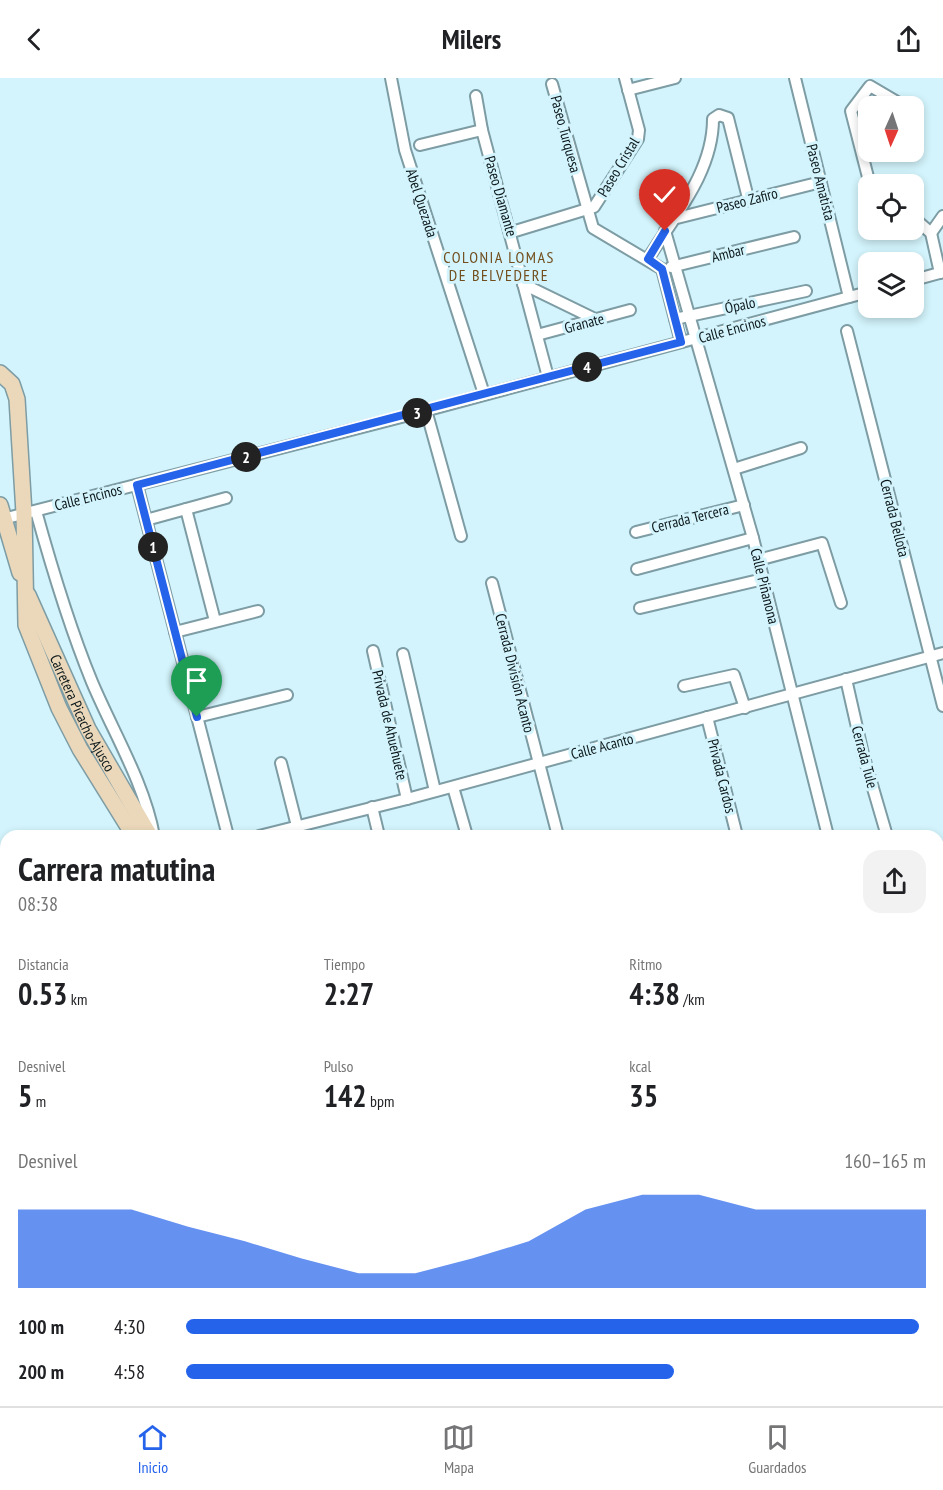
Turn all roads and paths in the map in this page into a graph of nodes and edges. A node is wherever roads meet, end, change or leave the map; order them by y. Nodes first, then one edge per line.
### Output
1 (391, 78) edge
2 (625, 78) edge
3 (675, 78) edge
4 (795, 78) edge
5 (552, 84) dead end
6 (628, 90) junction
7 (476, 96) dead end
8 (862, 96) edge
9 (887, 96) edge
10 (858, 102) edge
11 (482, 130) junction
12 (858, 138) edge
13 (420, 146) dead end
14 (821, 182) junction
15 (748, 198) junction
16 (587, 210) junction
17 (943, 216) edge
18 (673, 219) junction
19 (924, 227) edge
20 (665, 231) junction
21 (512, 232) junction
22 (931, 233) junction
23 (794, 237) dead end
24 (648, 259) junction
25 (677, 266) junction
26 (662, 269) junction
27 (942, 273) edge
28 (924, 278) edge
29 (524, 284) junction
30 (806, 291) dead end
31 (848, 291) junction
32 (858, 292) edge
33 (630, 310) dead end
34 (691, 316) junction
35 (675, 319) junction
36 (597, 320) junction
37 (847, 331) dead end
38 (537, 335) junction
39 (696, 335) junction
40 (681, 342) junction
41 (0, 373) edge
42 (548, 377) junction
43 (484, 394) junction
44 (426, 410) junction
45 (801, 448) dead end
46 (734, 469) junction
47 (137, 485) junction
48 (226, 498) dead end
49 (744, 505) junction
50 (186, 509) junction
51 (30, 512) junction
52 (1, 514) edge
53 (146, 520) junction
54 (636, 532) dead end
55 (461, 536) dead end
56 (753, 538) junction
57 (758, 561) junction
58 (637, 569) dead end
59 (763, 579) junction
60 (492, 583) dead end
61 (24, 587) junction
62 (841, 603) dead end
63 (640, 608) dead end
64 (258, 611) dead end
65 (215, 621) junction
66 (175, 632) junction
67 (373, 651) dead end
68 (943, 653) edge
69 (403, 654) dead end
70 (931, 657) junction
71 (846, 679) junction
72 (684, 687) dead end
73 (791, 693) junction
74 (287, 695) dead end
75 (943, 706) edge
76 (745, 708) junction
77 (197, 717) junction
78 (707, 717) junction
79 (281, 763) dead end
80 (538, 763) junction
81 (453, 787) junction
82 (435, 791) junction
83 (407, 799) junction
84 (372, 807) junction
85 (297, 826) junction
86 (130, 830) edge
87 (148, 830) edge
88 (151, 830) edge
89 (226, 830) edge
90 (282, 830) edge
91 (378, 830) edge
92 (465, 830) edge
93 (556, 830) edge
94 (735, 830) edge
95 (826, 830) edge
96 (884, 830) edge

1 - 43 street, Abel Quezada
2 - 6 street, Paseo Cristal
3 - 6 street
4 - 14 street, Paseo Amatista
5 - 16 street, Paseo Turquesa
6 - 16 street, Paseo Cristal
7 - 11 street, Paseo Diamante
8 - 9 street
10 - 12 street
11 - 13 street
11 - 21 street, Paseo Diamante
14 - 15 street, Paseo Zafiro
14 - 31 street, Paseo Amatista
15 - 18 street, Paseo Zafiro
15 - 18 street
16 - 21 street, Paseo Cristal
16 - 24 street, Paseo Turquesa
17 - 22 street
18 - 20 street
19 - 22 street
20 - 24 street
20 - 25 street
21 - 29 street, Paseo Diamante
22 - 27 street
23 - 25 street, Ambar
24 - 26 street, Paseo Turquesa
25 - 26 street, Ambar
25 - 34 street
26 - 35 street
27 - 28 street
29 - 36 street
29 - 38 street, Paseo Diamante
30 - 34 street, Ópalo
31 - 32 street, Calle Encinos
31 - 39 street, Calle Encinos
33 - 36 street, Granate
34 - 35 street, Ópalo
34 - 39 street
35 - 40 street
36 - 38 street, Granate
37 - 70 street, Cerrada Bellota
38 - 42 street, Paseo Diamante
39 - 40 street, Calle Encinos
39 - 46 street, Calle Piñanona
40 - 42 street, Calle Encinos
41 - 51 main road
42 - 43 street, Calle Encinos
43 - 44 street, Calle Encinos
44 - 47 street, Calle Encinos
44 - 55 street
45 - 46 street
46 - 49 street, Calle Piñanona
47 - 51 street, Calle Encinos
47 - 53 street
48 - 50 street
49 - 54 street, Cerrada Tercera
49 - 56 street, Calle Piñanona
50 - 53 street
50 - 65 street
51 - 52 street, Calle Encinos
51 - 61 main road
51 - 88 street
52 - 61 main road, Carretera Picacho-Ajusco
53 - 66 street
56 - 57 street, Calle Piñanona
56 - 58 street
57 - 59 street, Calle Piñanona
57 - 62 street
59 - 63 street
59 - 73 street, Calle Piñanona
60 - 80 street, Cerrada División Acanto
61 - 86 main road, Carretera Picacho-Ajusco
61 - 87 main road, Carretera Picacho-Ajusco
64 - 65 street
65 - 66 street
66 - 77 street
67 - 83 street, Privada de Ahuehuete
68 - 70 street, Calle Acanto
69 - 82 street
70 - 71 street, Calle Acanto
70 - 75 street, Cerrada Bellota
71 - 73 street, Calle Acanto
71 - 96 street, Cerrada Tule
72 - 76 street
73 - 76 street, Calle Acanto
73 - 95 street, Calle Piñanona
74 - 77 street
76 - 78 street, Calle Acanto
77 - 89 street
78 - 80 street, Calle Acanto
78 - 94 street, Privada Cardos
79 - 85 street
80 - 81 street, Calle Acanto
80 - 93 street, Cerrada División Acanto
81 - 82 street, Calle Acanto
81 - 92 street
82 - 83 street, Calle Acanto
83 - 84 street, Calle Acanto
84 - 85 street, Calle Acanto
84 - 91 street
85 - 90 street, Calle Acanto

